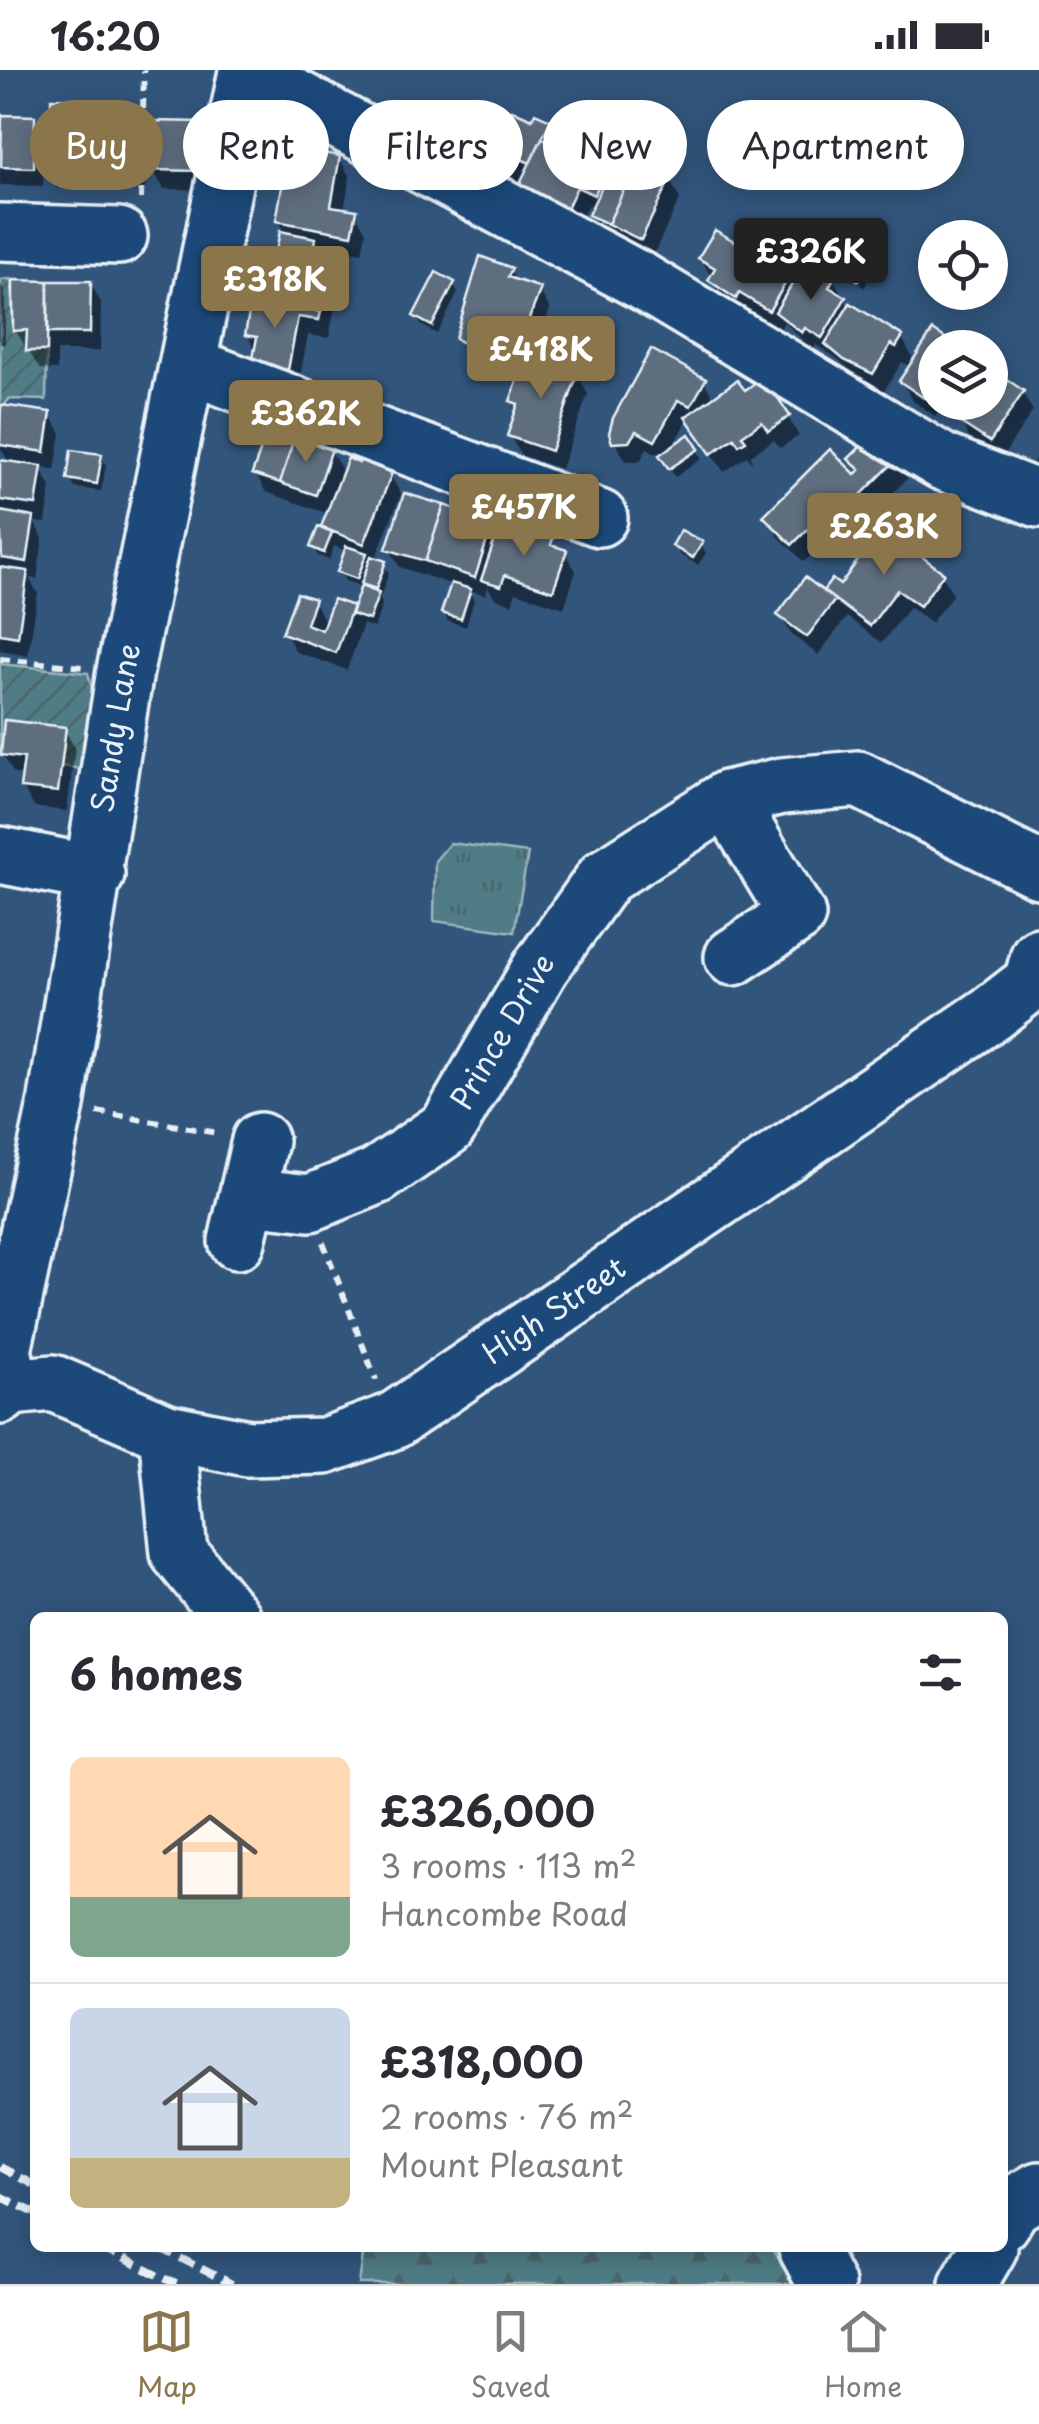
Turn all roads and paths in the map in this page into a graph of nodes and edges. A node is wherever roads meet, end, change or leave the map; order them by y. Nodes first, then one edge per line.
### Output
1 (144, 70) edge
2 (247, 72) edge
3 (129, 227) joint
4 (0, 232) edge
5 (188, 365) junction
6 (1039, 499) edge
7 (599, 518) dead end
8 (0, 658) edge
9 (125, 671) junction
10 (727, 799) junction
11 (0, 855) edge
12 (1039, 870) edge
13 (96, 874) junction
14 (732, 957) dead end
15 (1037, 976) edge
16 (56, 1106) junction
17 (260, 1140) joint
18 (310, 1204) junction
19 (6, 1391) edge
20 (392, 1420) junction
21 (167, 1432) junction
22 (227, 1612) edge
23 (1039, 2190) edge
24 (1008, 2213) edge
25 (808, 2252) edge
26 (986, 2252) edge
27 (826, 2284) edge
28 (968, 2284) edge

1 - 3 path
2 - 5 street, Sandy Lane
2 - 6 street
3 - 4 street
5 - 7 street
5 - 9 street, Sandy Lane
8 - 9 path
9 - 13 street, Sandy Lane
10 - 12 street, Prince Drive
10 - 14 street
10 - 18 street, Prince Drive
11 - 13 street
13 - 16 street, Sandy Lane
15 - 20 street, High Street
16 - 17 path
16 - 19 street, Sandy Lane
17 - 18 street
18 - 20 path
19 - 21 street, High Street
20 - 21 street, High Street
21 - 22 street
23 - 24 street
25 - 27 street
26 - 28 street

